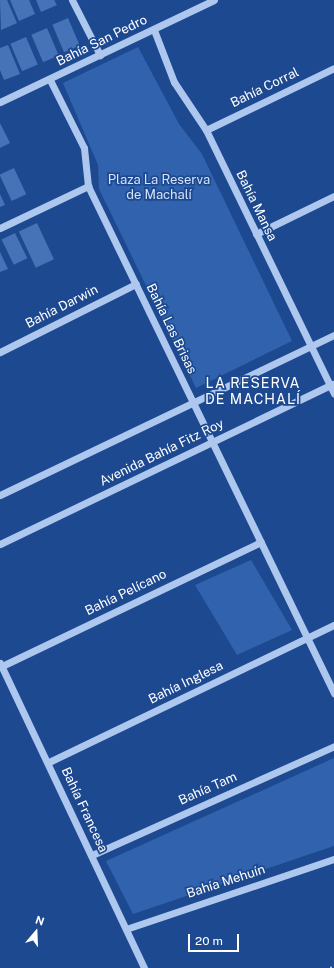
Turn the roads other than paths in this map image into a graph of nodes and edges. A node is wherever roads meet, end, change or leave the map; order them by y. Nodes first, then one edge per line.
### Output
1 (72, 0) edge
2 (214, 0) edge
3 (154, 30) junction
4 (100, 55) junction
5 (334, 68) edge
6 (50, 80) junction
7 (0, 102) edge
8 (206, 130) junction
9 (88, 186) junction
10 (334, 196) edge
11 (0, 228) edge
12 (256, 234) junction
13 (136, 284) junction
14 (334, 335) edge
15 (311, 346) junction
16 (0, 352) edge
17 (332, 384) edge
18 (334, 394) edge
19 (193, 402) junction
20 (212, 442) junction
21 (0, 495) edge
22 (261, 542) junction
23 (0, 544) edge
24 (334, 625) edge
25 (307, 638) junction
26 (1, 665) edge
27 (334, 693) edge
28 (334, 746) edge
29 (49, 762) junction
30 (92, 855) junction
31 (334, 859) edge
32 (126, 928) junction
33 (144, 968) edge

1 - 4 street
2 - 3 street, Bahía San Pedro
3 - 4 street, Bahía San Pedro
3 - 8 street, Bahía Mansa
4 - 6 street, Bahía San Pedro
5 - 8 street, Bahía Corral
6 - 7 street, Bahía San Pedro
6 - 9 street, Bahía Las Brisas
8 - 12 street, Bahía Mansa
9 - 11 street
9 - 13 street, Bahía Las Brisas
10 - 12 street
12 - 15 street, Bahía Mansa
13 - 16 street, Bahía Darwin
13 - 19 street, Bahía Las Brisas
14 - 15 street
15 - 17 street, Bahía Mansa
15 - 19 street
17 - 18 street, Bahía Mansa
17 - 20 street, Avenida Bahía Fitz Roy
19 - 20 street, Bahía Las Brisas
19 - 21 street
20 - 22 street, Bahía Las Brisas
20 - 23 street, Avenida Bahía Fitz Roy
22 - 25 street, Bahía Las Brisas
22 - 26 street, Bahía Pelícano
24 - 25 street, Bahía Inglesa
25 - 27 street, Bahía Las Brisas
25 - 29 street, Bahía Inglesa
26 - 29 street, Bahía Francesa
28 - 30 street, Bahía Tam
29 - 30 street, Bahía Francesa
30 - 32 street, Bahía Francesa
31 - 32 street, Bahía Mehuín
32 - 33 street, Bahía Francesa

